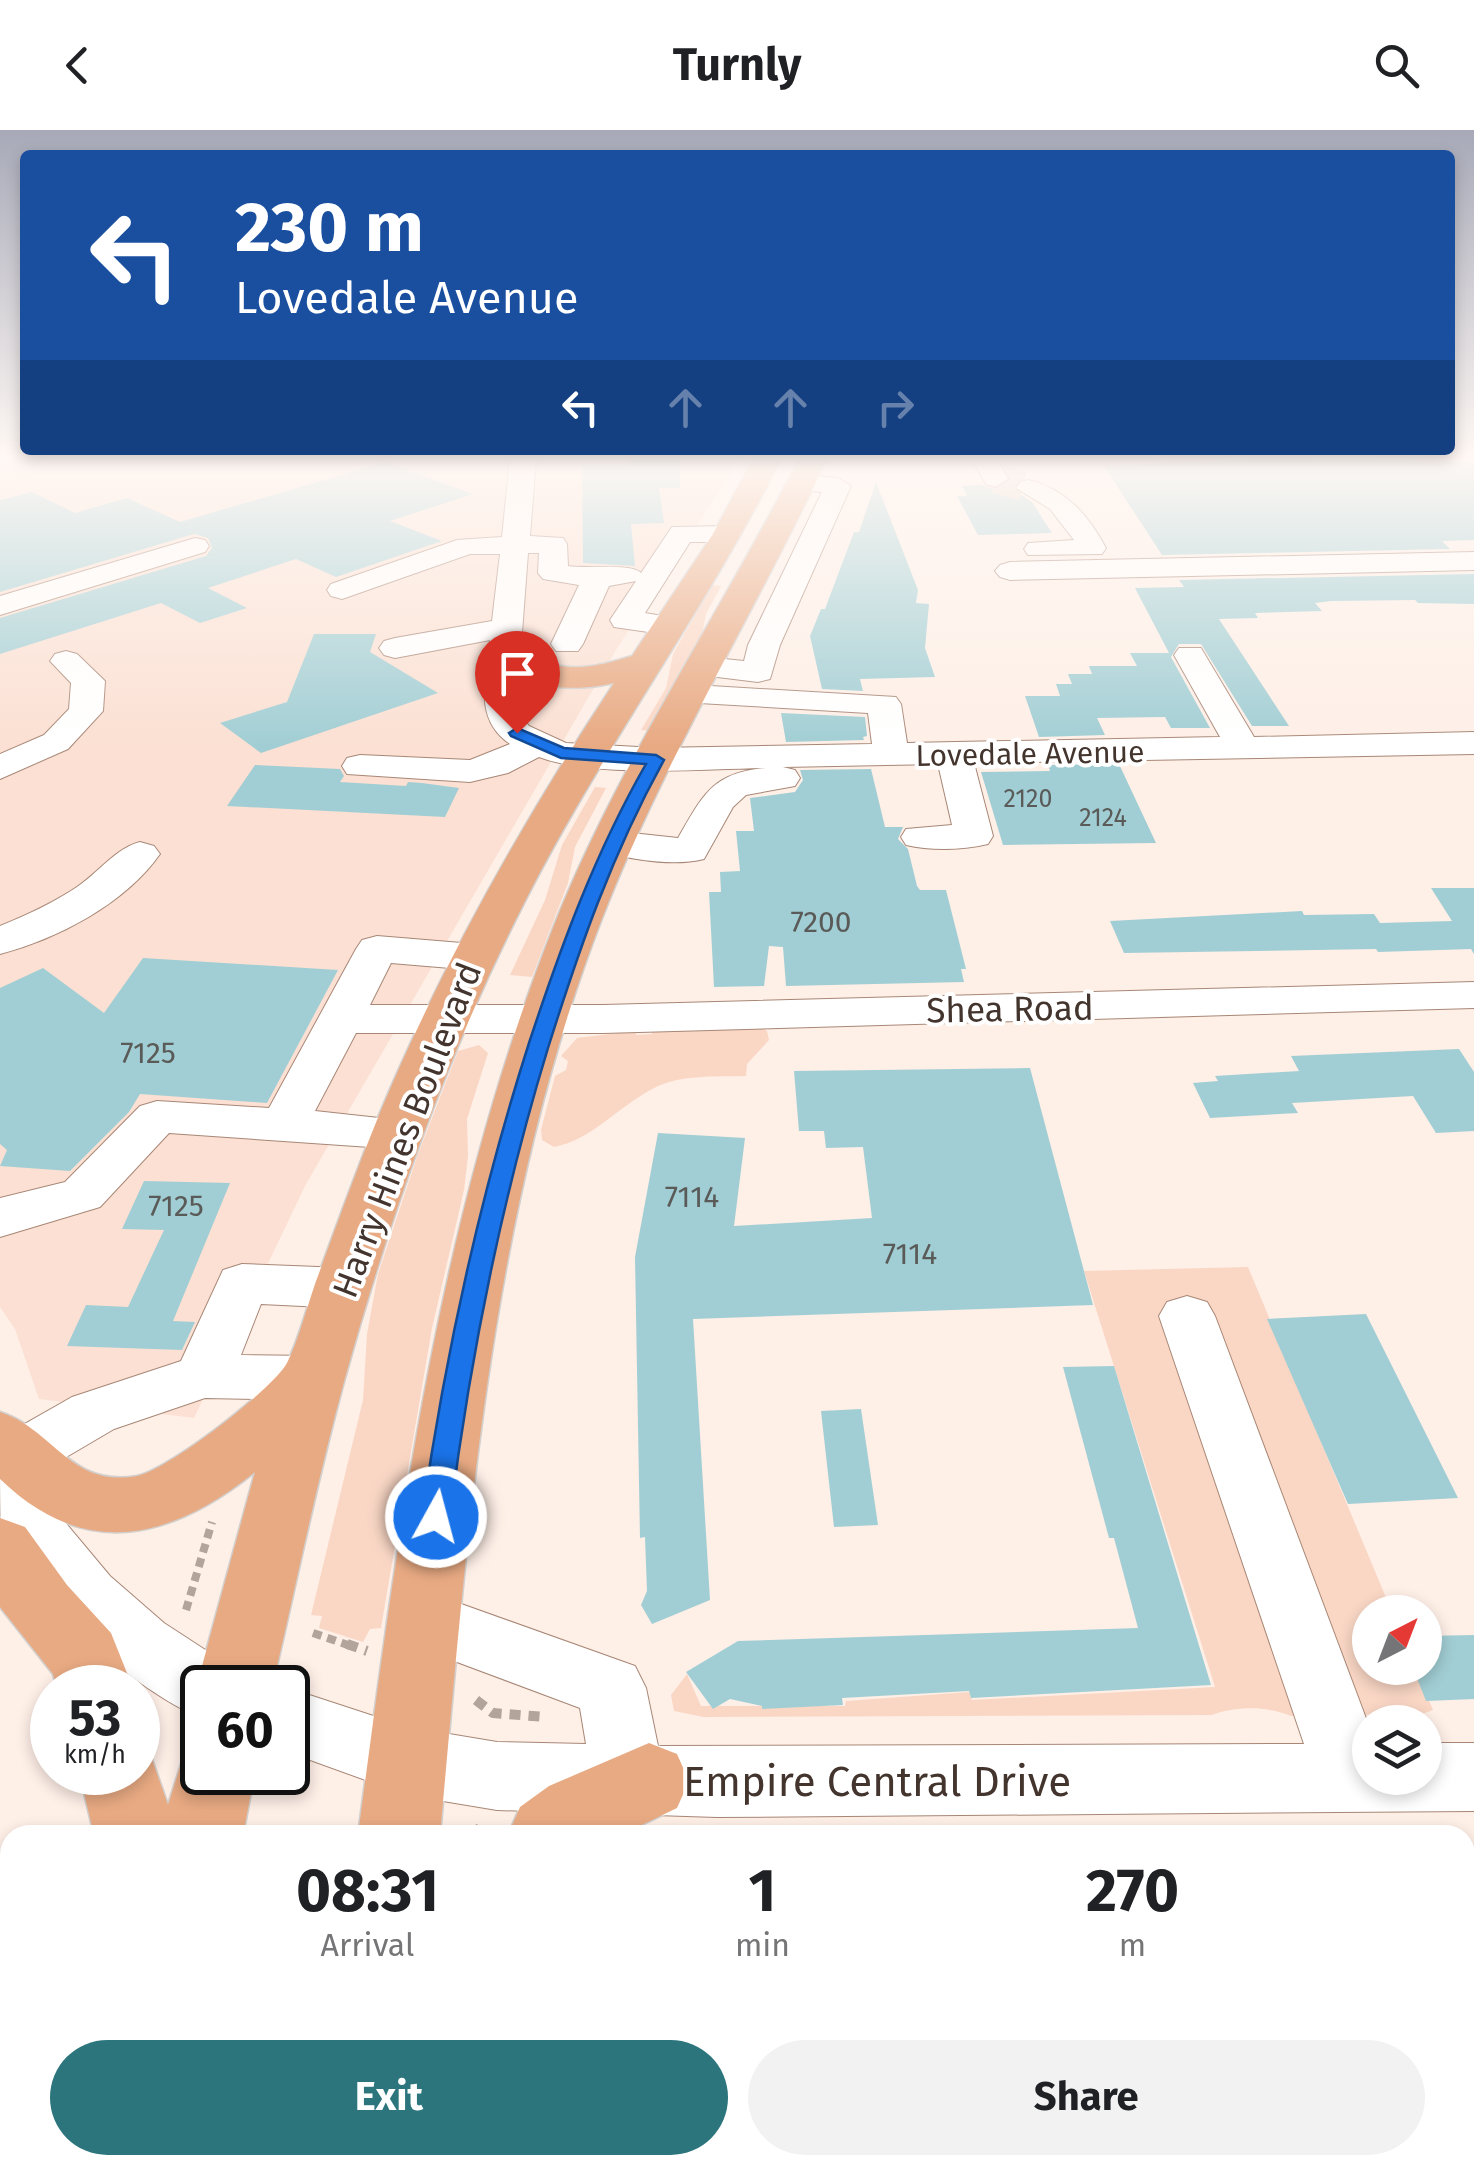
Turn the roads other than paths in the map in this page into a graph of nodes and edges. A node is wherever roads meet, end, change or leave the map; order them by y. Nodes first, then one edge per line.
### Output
1 (168, 554) edge
2 (443, 554) edge
3 (515, 554) edge
4 (553, 554) edge
5 (667, 554) edge
6 (713, 554) edge
7 (1044, 554) edge
8 (1474, 560) edge
9 (658, 568) junction
10 (597, 579) junction
11 (754, 582) edge
12 (342, 590) dead end
13 (0, 606) edge
14 (647, 636) junction
15 (508, 640) junction
16 (395, 648) dead end
17 (1190, 655) dead end
18 (66, 661) dead end
19 (1474, 743) edge
20 (537, 744) junction
21 (1244, 749) junction
22 (954, 755) junction
23 (586, 756) junction
24 (891, 757) junction
25 (360, 766) dead end
26 (0, 768) edge
27 (735, 771) junction
28 (920, 837) dead end
29 (612, 842) junction
30 (140, 854) dead end
31 (0, 942) edge
32 (474, 957) junction
33 (1474, 996) edge
34 (445, 1017) junction
35 (545, 1018) junction
36 (343, 1019) junction
37 (284, 1125) junction
38 (399, 1134) junction
39 (0, 1219) edge
40 (344, 1288) junction
41 (1187, 1316) dead end
42 (203, 1376) junction
43 (313, 1378) junction
44 (6, 1490) edge
45 (395, 1635) junction
46 (88, 1665) edge
47 (240, 1665) edge
48 (180, 1673) edge
49 (310, 1734) edge
50 (1442, 1777) edge
51 (1474, 1777) edge
52 (1352, 1778) joint
53 (639, 1781) junction
54 (124, 1795) edge
55 (210, 1795) edge
56 (440, 1814) edge
57 (132, 1825) edge
58 (204, 1825) edge
59 (563, 1825) edge

1 - 13 street
2 - 12 street
3 - 15 street
4 - 10 street
5 - 9 street
6 - 11 street
7 - 8 street
9 - 10 street
9 - 14 street
10 - 14 street
11 - 14 main road, Harry Hines Boulevard
11 - 23 street
11 - 24 street
11 - 27 street
11 - 29 main road
14 - 15 main road
14 - 23 main road, Harry Hines Boulevard
15 - 16 street
15 - 20 street
17 - 21 street
18 - 26 street
19 - 21 street, Lovedale Avenue
20 - 23 street
20 - 25 street
21 - 22 street, Lovedale Avenue
22 - 24 street, Lovedale Avenue
22 - 28 street
23 - 32 main road, Harry Hines Boulevard
24 - 27 street, Lovedale Avenue
27 - 29 street
29 - 35 main road
30 - 31 street
32 - 34 main road, Harry Hines Boulevard
32 - 36 street
33 - 35 street, Shea Road
34 - 35 street, Shea Road
34 - 36 street, Shea Road
34 - 38 main road, Harry Hines Boulevard
35 - 45 main road
36 - 37 street
37 - 38 street
37 - 39 street
38 - 40 main road, Harry Hines Boulevard
40 - 42 street
40 - 43 main road, Harry Hines Boulevard
41 - 52 street
42 - 43 street
42 - 44 street
43 - 44 main road
43 - 47 main road, Harry Hines Boulevard
44 - 46 main road
44 - 48 street
45 - 53 street
45 - 56 main road
49 - 56 street, Empire Central Drive
50 - 51 street, Empire Central Drive
52 - 53 street, Empire Central Drive
53 - 56 street, Empire Central Drive
53 - 59 main road
54 - 57 main road
55 - 58 main road

